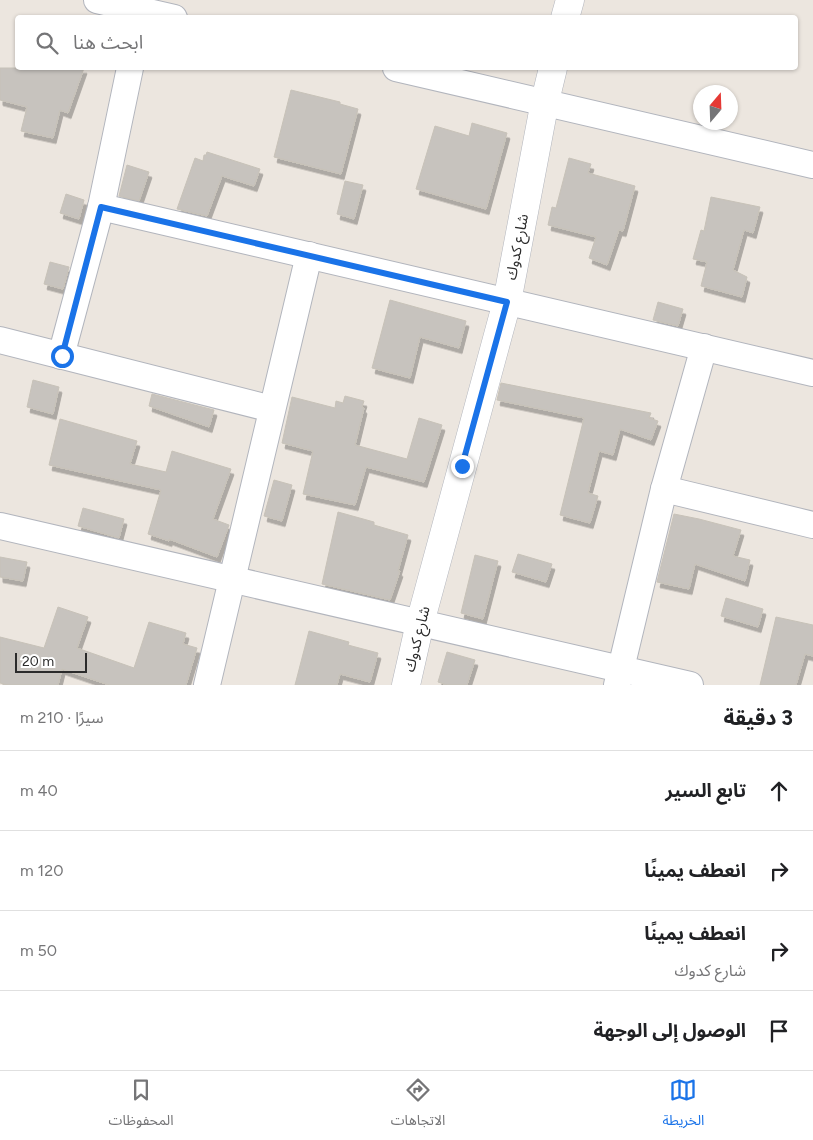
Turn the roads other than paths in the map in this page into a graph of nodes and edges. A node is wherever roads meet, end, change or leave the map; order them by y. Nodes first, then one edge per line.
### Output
1 (97, 0) edge
2 (570, 0) edge
3 (142, 14) edge
4 (566, 15) edge
5 (130, 70) edge
6 (405, 70) edge
7 (554, 70) edge
8 (546, 101) junction
9 (813, 165) edge
10 (101, 207) junction
11 (309, 255) junction
12 (507, 302) junction
13 (0, 340) edge
14 (704, 348) junction
15 (62, 356) junction
16 (813, 373) edge
17 (272, 409) junction
18 (664, 488) junction
19 (813, 525) edge
20 (0, 526) edge
21 (231, 579) junction
22 (420, 623) junction
23 (619, 677) edge
24 (207, 685) edge
25 (406, 685) edge
26 (690, 685) edge

1 - 3 street
2 - 4 street
5 - 10 street
6 - 8 street
7 - 8 street, شارع كدوك
8 - 9 street
8 - 12 street, شارع كدوك
10 - 11 street
10 - 15 street
11 - 12 street
11 - 17 street
12 - 14 street
12 - 22 street, شارع كدوك
13 - 15 street
14 - 16 street
14 - 18 street
15 - 17 street
17 - 21 street
18 - 19 street
18 - 23 street
20 - 21 street
21 - 22 street
21 - 24 street
22 - 23 street
22 - 25 street, شارع كدوك
23 - 26 street

